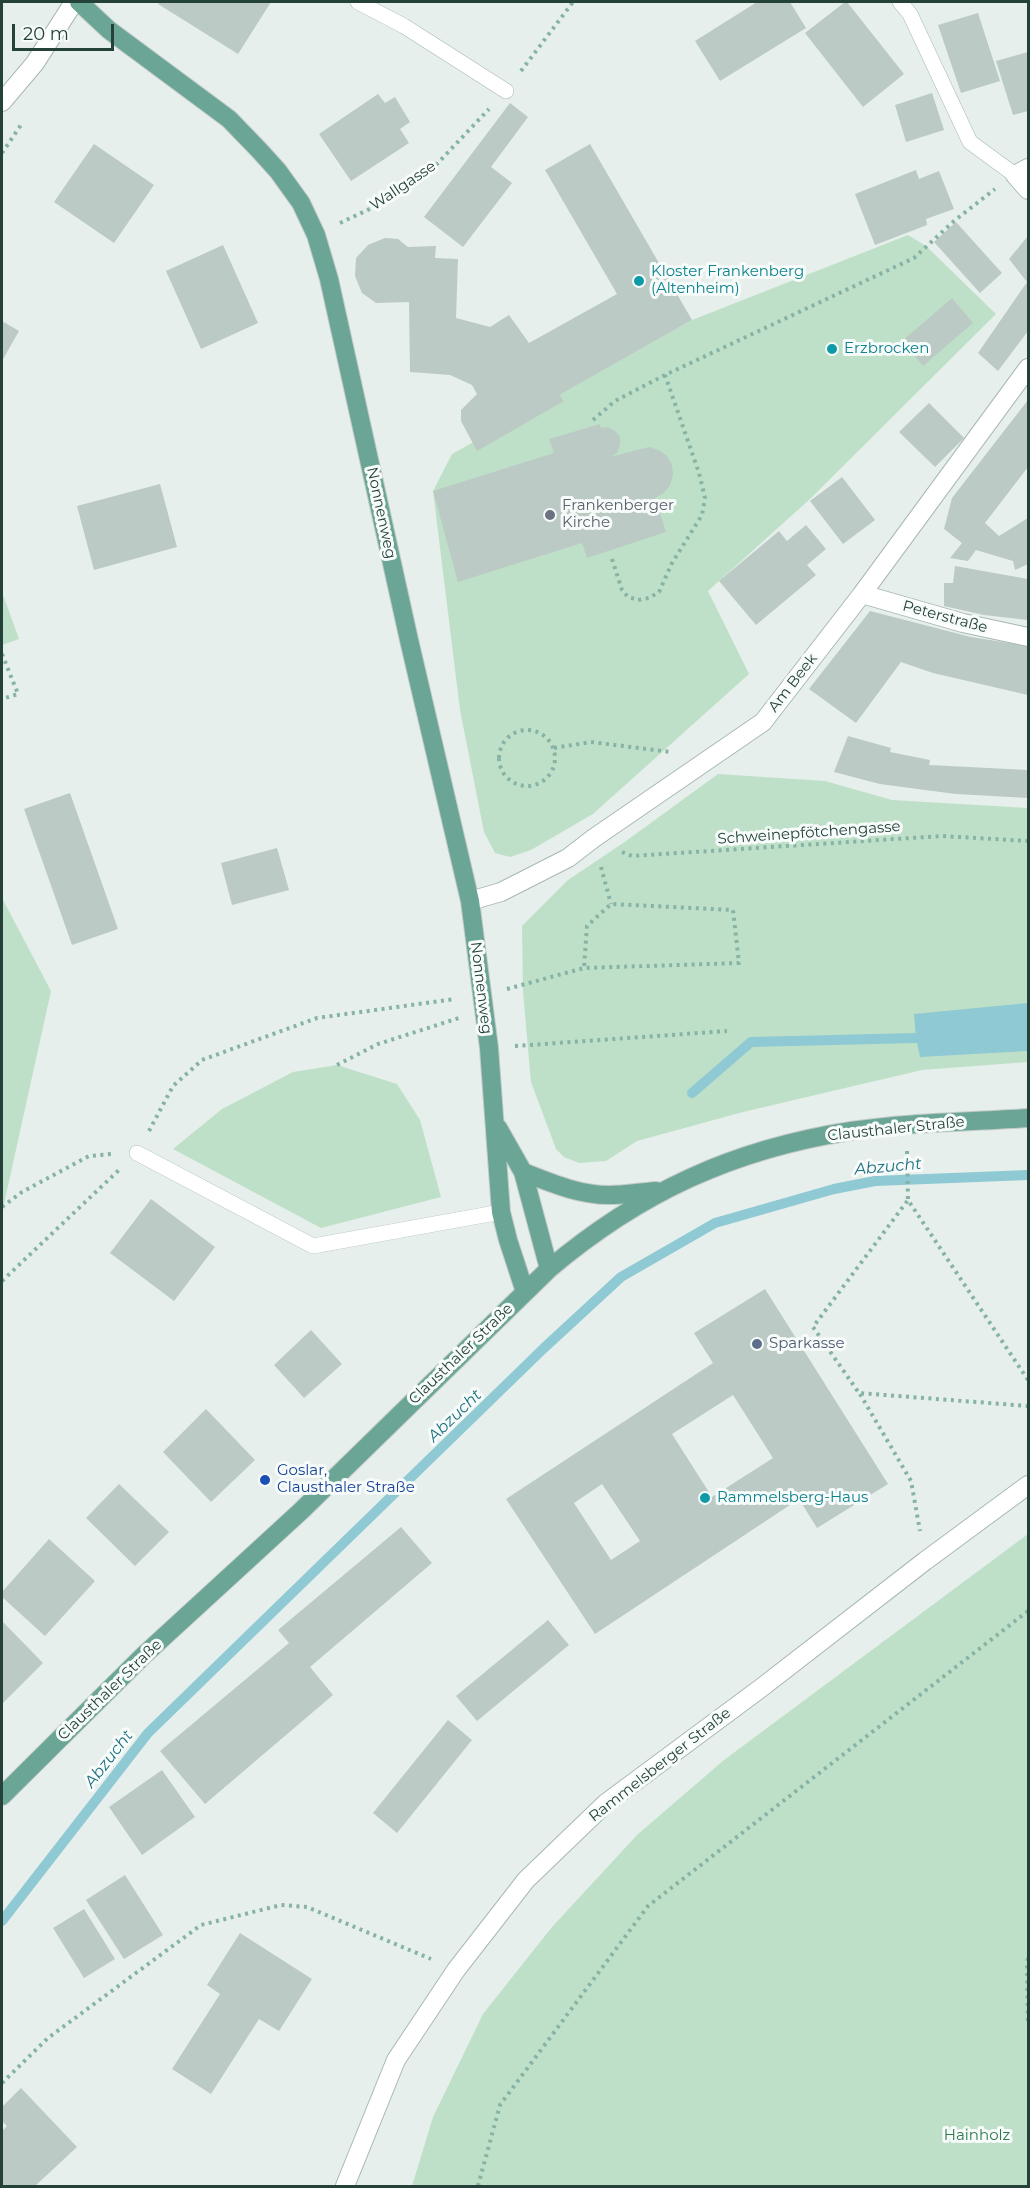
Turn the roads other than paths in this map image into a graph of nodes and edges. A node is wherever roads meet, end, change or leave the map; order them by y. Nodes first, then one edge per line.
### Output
1 (76, 2) edge
2 (358, 2) edge
3 (900, 2) edge
4 (506, 91) road end
5 (2, 102) edge
6 (1022, 171) edge
7 (1029, 190) edge
8 (1029, 368) edge
9 (862, 594) junction
10 (1029, 637) edge
11 (470, 901) junction
12 (1029, 1118) edge
13 (495, 1124) junction
14 (137, 1153) road end
15 (523, 1172) junction
16 (661, 1190) junction
17 (501, 1212) junction
18 (549, 1269) junction
19 (525, 1292) junction
20 (1029, 1485) edge
21 (2, 1796) edge
22 (345, 2187) edge

1 - 5 street
1 - 11 main road, Nonnenweg
2 - 4 lane
3 - 6 lane
6 - 7 street
8 - 9 street, Am Beek
9 - 10 street, Peterstraße
9 - 11 street, Am Beek
11 - 13 main road, Nonnenweg
12 - 16 main road, Clausthaler Straße
13 - 15 main road, Nonnenweg
13 - 17 main road, Nonnenweg
14 - 17 lane
15 - 16 main road
15 - 18 main road, Nonnenweg
16 - 18 main road, Clausthaler Straße
17 - 19 main road, Nonnenweg
18 - 19 main road, Clausthaler Straße
19 - 21 main road, Clausthaler Straße
20 - 22 street, Rammelsberger Straße

